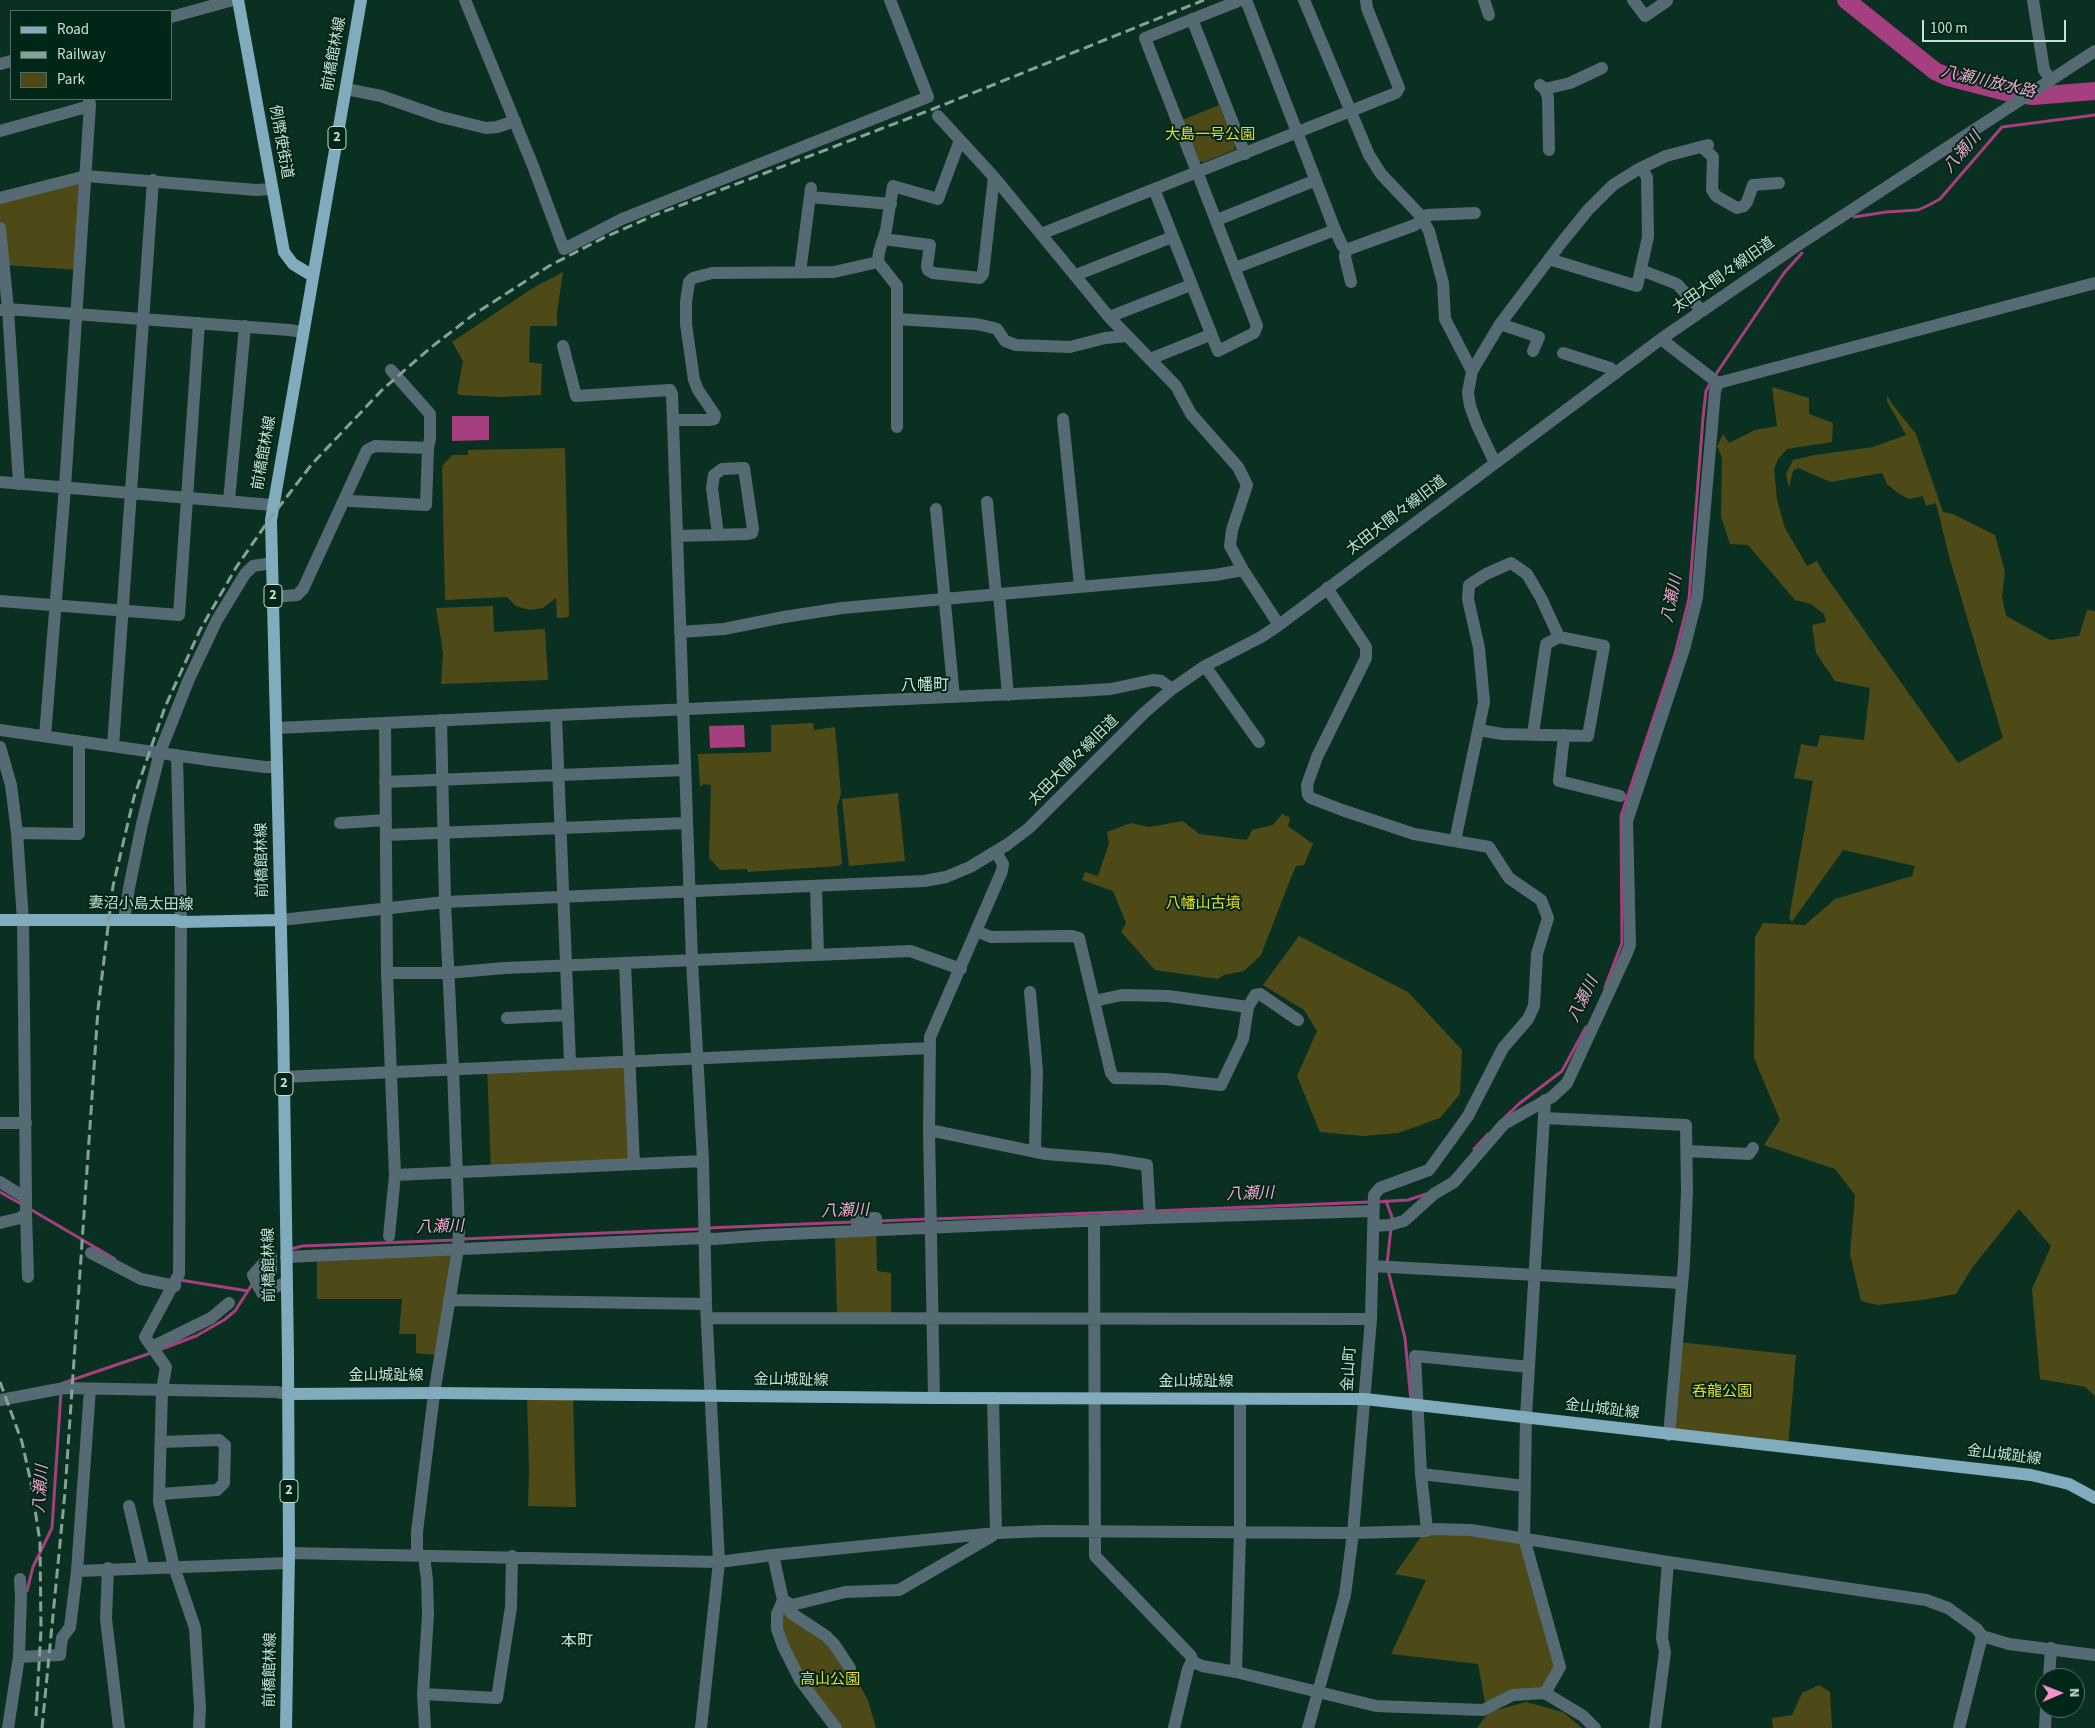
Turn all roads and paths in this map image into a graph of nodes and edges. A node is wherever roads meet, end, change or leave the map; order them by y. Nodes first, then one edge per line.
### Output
1 (232, 0) edge
2 (238, 0) edge
3 (361, 0) edge
4 (465, 0) edge
5 (890, 0) edge
6 (1241, 0) edge
7 (1246, 0) edge
8 (1304, 0) edge
9 (1366, 0) edge
10 (1484, 0) edge
11 (1633, 0) edge
12 (1666, 0) edge
13 (2033, 0) edge
14 (1489, 15) dead end
15 (172, 17) edge
16 (1192, 19) junction
17 (2095, 50) edge
18 (1602, 68) dead end
19 (2046, 81) junction
20 (346, 89) junction
21 (89, 102) edge
22 (1350, 113) junction
23 (938, 116) dead end
24 (515, 121) junction
25 (0, 131) edge
26 (1298, 132) junction
27 (960, 140) junction
28 (1549, 150) dead end
29 (1245, 154) junction
30 (1641, 168) junction
31 (1197, 172) junction
32 (86, 176) junction
33 (994, 177) junction
34 (153, 180) junction
35 (1316, 180) junction
36 (1779, 183) dead end
37 (272, 189) junction
38 (1154, 189) junction
39 (0, 198) edge
40 (891, 204) junction
41 (1475, 212) dead end
42 (1422, 219) junction
43 (1216, 220) junction
44 (0, 228) edge
45 (1335, 230) junction
46 (1041, 234) junction
47 (1172, 237) junction
48 (883, 240) junction
49 (1346, 250) junction
50 (1549, 259) junction
51 (878, 262) junction
52 (801, 266) dead end
53 (1236, 268) junction
54 (1641, 270) junction
55 (1076, 275) junction
56 (313, 276) junction
57 (1351, 282) dead end
58 (2095, 283) edge
59 (1191, 285) junction
60 (4, 310) edge
61 (1702, 311) junction
62 (75, 314) junction
63 (1109, 317) junction
64 (897, 319) junction
65 (142, 320) junction
66 (198, 323) junction
67 (1500, 324) junction
68 (245, 326) junction
69 (303, 332) junction
70 (1210, 335) junction
71 (1127, 336) junction
72 (1662, 339) junction
73 (563, 346) dead end
74 (1533, 351) dead end
75 (1563, 353) dead end
76 (1150, 359) junction
77 (391, 370) dead end
78 (1472, 371) junction
79 (1616, 373) junction
80 (1713, 379) junction
81 (1064, 419) dead end
82 (673, 420) junction
83 (897, 427) dead end
84 (428, 448) junction
85 (1496, 463) junction
86 (0, 482) edge
87 (19, 484) junction
88 (65, 487) junction
89 (132, 492) junction
90 (186, 497) junction
91 (345, 499) junction
92 (229, 501) junction
93 (987, 502) dead end
94 (272, 505) junction
95 (936, 509) dead end
96 (718, 535) junction
97 (677, 536) junction
98 (272, 563) junction
99 (1243, 570) junction
100 (1080, 586) junction
101 (1327, 588) junction
102 (997, 594) junction
103 (273, 597) junction
104 (944, 599) junction
105 (0, 601) edge
106 (56, 606) junction
107 (123, 611) junction
108 (1279, 625) junction
109 (680, 632) junction
110 (1559, 637) junction
111 (1205, 666) junction
112 (1172, 689) junction
113 (1008, 695) junction
114 (954, 697) junction
115 (682, 709) junction
116 (556, 716) junction
117 (442, 720) junction
118 (385, 723) junction
119 (276, 728) junction
120 (0, 730) edge
121 (1479, 730) junction
122 (1533, 734) junction
123 (1564, 735) junction
124 (45, 736) junction
125 (78, 741) junction
126 (1259, 742) dead end
127 (113, 746) junction
128 (0, 747) edge
129 (160, 752) junction
130 (177, 755) junction
131 (277, 767) junction
132 (685, 770) junction
133 (559, 775) junction
134 (443, 779) junction
135 (386, 782) junction
136 (1620, 796) dead end
137 (386, 820) junction
138 (340, 823) dead end
139 (687, 823) junction
140 (561, 827) junction
141 (17, 833) junction
142 (444, 833) junction
143 (386, 835) junction
144 (1455, 841) junction
145 (996, 852) junction
146 (816, 886) junction
147 (689, 892) junction
148 (564, 896) junction
149 (445, 902) junction
150 (387, 908) junction
151 (0, 920) edge
152 (23, 920) junction
153 (124, 920) junction
154 (281, 920) junction
155 (181, 922) junction
156 (976, 932) junction
157 (818, 955) junction
158 (692, 961) junction
159 (625, 964) junction
160 (566, 966) junction
161 (961, 969) junction
162 (387, 973) junction
163 (447, 973) junction
164 (1030, 992) dead end
165 (1094, 1001) junction
166 (1248, 1007) junction
167 (568, 1015) junction
168 (507, 1018) dead end
169 (1298, 1020) dead end
170 (930, 1048) junction
171 (696, 1057) junction
172 (630, 1060) junction
173 (570, 1063) junction
174 (453, 1068) junction
175 (390, 1071) junction
176 (284, 1077) junction
177 (1545, 1100) junction
178 (1544, 1118) junction
179 (0, 1123) edge
180 (26, 1123) junction
181 (929, 1130) junction
182 (1753, 1148) dead end
183 (1035, 1150) junction
184 (1687, 1151) junction
185 (703, 1161) junction
186 (634, 1164) junction
187 (457, 1172) junction
188 (395, 1175) junction
189 (0, 1182) edge
190 (1374, 1205) junction
191 (26, 1206) junction
192 (1150, 1212) junction
193 (1094, 1221) junction
194 (0, 1223) edge
195 (1373, 1226) junction
196 (930, 1228) junction
197 (389, 1236) dead end
198 (704, 1238) junction
199 (458, 1249) junction
200 (91, 1253) dead end
201 (286, 1253) junction
202 (1383, 1266) junction
203 (1535, 1273) junction
204 (28, 1277) dead end
205 (176, 1281) junction
206 (286, 1282) junction
207 (1682, 1282) junction
208 (262, 1292) dead end
209 (449, 1300) junction
210 (229, 1303) dead end
211 (706, 1304) junction
212 (707, 1318) junction
213 (933, 1318) junction
214 (1093, 1318) junction
215 (1371, 1319) junction
216 (152, 1347) junction
217 (1529, 1367) junction
218 (90, 1389) junction
219 (162, 1390) junction
220 (435, 1393) junction
221 (288, 1394) junction
222 (711, 1396) junction
223 (934, 1398) junction
224 (993, 1398) junction
225 (1093, 1399) junction
226 (1240, 1399) junction
227 (1364, 1399) junction
228 (0, 1400) edge
229 (1419, 1405) junction
230 (1526, 1418) junction
231 (1669, 1434) junction
232 (161, 1442) junction
233 (1421, 1474) junction
234 (1525, 1486) junction
235 (160, 1494) junction
236 (2095, 1498) edge
237 (129, 1506) dead end
238 (1427, 1530) junction
239 (1095, 1532) junction
240 (996, 1533) junction
241 (1240, 1533) junction
242 (1353, 1533) junction
243 (1524, 1538) junction
244 (773, 1554) junction
245 (421, 1555) junction
246 (512, 1556) junction
247 (289, 1558) junction
248 (719, 1562) junction
249 (1668, 1562) junction
250 (174, 1567) junction
251 (108, 1568) junction
252 (141, 1568) junction
253 (77, 1571) junction
254 (20, 1579) dead end
255 (783, 1600) junction
256 (1982, 1636) junction
257 (2051, 1648) junction
258 (2095, 1655) edge
259 (19, 1656) junction
260 (1192, 1661) junction
261 (850, 1668) dead end
262 (2050, 1668) edge
263 (1236, 1672) junction
264 (1318, 1693) junction
265 (1545, 1693) junction
266 (423, 1694) junction
267 (8, 1728) edge
268 (119, 1728) edge
269 (199, 1728) edge
270 (286, 1728) edge
271 (425, 1728) edge
272 (701, 1728) edge
273 (836, 1728) edge
274 (1174, 1728) edge
275 (1308, 1728) edge
276 (1595, 1728) edge
277 (1655, 1728) edge
278 (1959, 1728) edge

1 - 15 street
2 - 37 main road, 例幣使街道
3 - 20 main road, 前橋館林線 / 2
4 - 24 street
5 - 24 street
6 - 16 street
7 - 26 street
8 - 22 street
9 - 22 street
10 - 14 street
11 - 12 street
13 - 19 street
16 - 29 street
16 - 31 street
17 - 19 street, 太田大間々線旧道
18 - 28 street
19 - 61 street, 太田大間々線旧道
20 - 24 street
20 - 56 main road, 前橋館林線 / 2
21 - 25 street
21 - 32 street
22 - 26 street
22 - 42 street
23 - 27 street
26 - 29 street
26 - 35 street
27 - 33 street
27 - 40 street
29 - 31 street
30 - 36 street
30 - 50 street
30 - 54 street
31 - 38 street
31 - 43 street
32 - 34 street
32 - 39 street
32 - 62 street
33 - 46 street
33 - 48 street
34 - 37 street
34 - 65 street
35 - 43 street
35 - 45 street
37 - 56 main road, 例幣使街道
38 - 46 street
38 - 47 street
40 - 48 street
40 - 52 street
41 - 42 street
42 - 49 street
42 - 78 street
43 - 53 street
44 - 60 street
45 - 49 street
45 - 53 street
46 - 55 street
47 - 55 street
47 - 59 street
48 - 51 street
49 - 57 street
50 - 54 street
50 - 67 street
51 - 64 street
51 - 82 street
53 - 70 street
54 - 61 street
55 - 63 street
56 - 69 main road, 前橋館林線 / 2
58 - 80 street
59 - 63 street
59 - 70 street
60 - 62 street
60 - 87 street
61 - 72 street, 太田大間々線旧道
62 - 65 street
62 - 88 street
63 - 71 street
64 - 71 street
64 - 83 street
65 - 66 street
65 - 89 street
66 - 68 street
66 - 90 street
67 - 74 street
67 - 78 street
68 - 69 street
68 - 92 street
69 - 94 main road, 前橋館林線 / 2
70 - 76 street
71 - 76 street
72 - 79 street, 太田大間々線旧道
72 - 80 street
73 - 82 street
75 - 79 street
76 - 99 street
77 - 84 street
78 - 85 street
79 - 85 street, 太田大間々線旧道
80 - 177 street
81 - 100 street
82 - 97 street
84 - 91 street
84 - 91 street
85 - 101 street, 太田大間々線旧道
86 - 87 street
87 - 88 street
88 - 89 street
88 - 106 street
89 - 90 street
89 - 107 street
90 - 92 street
90 - 107 street
91 - 103 street
92 - 94 street
93 - 102 street
94 - 98 main road, 前橋館林線 / 2
95 - 104 street
96 - 96 street
96 - 97 street
97 - 109 street
98 - 103 main road, 前橋館林線 / 2
98 - 129 street
99 - 100 street
99 - 108 street
100 - 102 street
101 - 108 street, 太田大間々線旧道
101 - 144 street
102 - 104 street
102 - 113 street
103 - 119 main road, 前橋館林線 / 2
104 - 109 street
104 - 114 street
105 - 106 street
106 - 107 street
106 - 124 street
107 - 127 street
108 - 111 street, 太田大間々線旧道
109 - 115 street
110 - 121 street
110 - 122 street
110 - 123 street
111 - 112 street, 太田大間々線旧道
111 - 126 street
112 - 113 street
112 - 145 street, 太田大間々線旧道
113 - 114 street
114 - 115 street
115 - 116 street
115 - 132 street
116 - 117 street
116 - 133 street
117 - 118 street
117 - 134 street
118 - 119 street
118 - 135 street
119 - 131 main road, 前橋館林線 / 2
120 - 124 street
121 - 122 street
121 - 144 street
122 - 123 street
123 - 136 street
124 - 125 street
125 - 127 street
125 - 141 street
127 - 129 street
128 - 141 street
129 - 130 street
129 - 153 street
130 - 131 street
130 - 155 street
131 - 154 main road, 前橋館林線 / 2
132 - 133 street
132 - 139 street
133 - 134 street
133 - 140 street
134 - 135 street
134 - 142 street
135 - 137 street
137 - 138 street
137 - 143 street
139 - 140 street
139 - 147 street
140 - 142 street
140 - 148 street
141 - 152 street
142 - 143 street
142 - 149 street
143 - 150 street
144 - 190 street
145 - 146 street, 太田大間々線旧道
145 - 156 street
146 - 147 street, 太田大間々線旧道
146 - 157 street
147 - 148 street, 太田大間々線旧道
147 - 158 street
148 - 149 street, 太田大間々線旧道
148 - 160 street
149 - 150 street, 太田大間々線旧道
149 - 163 street
150 - 154 street, 太田大間々線旧道
150 - 162 street
151 - 152 main road, 妻沼小島太田線
152 - 153 main road, 妻沼小島太田線
152 - 180 street
153 - 155 main road, 妻沼小島太田線
154 - 155 main road, 妻沼小島太田線
154 - 176 main road, 前橋館林線 / 2
155 - 205 street
156 - 161 street
156 - 165 street
157 - 158 street
157 - 161 street
158 - 159 street
158 - 171 street
159 - 160 street
159 - 172 street
160 - 163 street
160 - 167 street
161 - 170 street
162 - 163 street
162 - 175 street
163 - 174 street
164 - 183 street
165 - 166 street
165 - 166 street
166 - 169 street
167 - 168 street
167 - 173 street
170 - 171 street
170 - 181 street
171 - 172 street
171 - 185 street
172 - 173 street
172 - 186 street
173 - 174 street
174 - 175 street
174 - 187 street
175 - 176 street
175 - 188 street
176 - 201 main road, 前橋館林線 / 2
177 - 178 street
177 - 195 street
178 - 184 street
178 - 203 street
179 - 180 street
180 - 191 street
181 - 183 street
181 - 196 street
182 - 184 street
183 - 192 street
184 - 207 street
185 - 186 street
185 - 198 street
186 - 187 street
187 - 188 street
187 - 199 street
188 - 197 street
189 - 191 street
190 - 192 street
190 - 195 street, 金山町
191 - 194 street
191 - 204 street
192 - 193 street
193 - 196 street
193 - 214 street
195 - 202 street, 金山町
196 - 198 street
196 - 213 street
198 - 199 street
198 - 211 street
199 - 201 street
199 - 209 street
200 - 205 street
201 - 206 main road, 前橋館林線 / 2
202 - 203 street
202 - 215 street, 金山町
203 - 207 street
203 - 217 street
205 - 216 street
206 - 208 street
206 - 221 main road, 前橋館林線 / 2
207 - 231 street
209 - 211 street
209 - 220 street
210 - 216 street
211 - 212 street
212 - 213 street
212 - 222 street
213 - 214 street
213 - 223 street
214 - 215 street
214 - 225 street
215 - 227 street, 金山町
216 - 219 street
217 - 229 street
217 - 230 street
218 - 219 street
218 - 228 street
218 - 253 street
219 - 221 street
219 - 232 street
220 - 221 main road, 金山城趾線
220 - 222 main road, 金山城趾線
220 - 245 street
221 - 247 main road, 前橋館林線 / 2
222 - 223 main road, 金山城趾線
222 - 248 street
223 - 224 main road, 金山城趾線
224 - 225 main road, 金山城趾線
224 - 240 street
225 - 226 main road, 金山城趾線
225 - 239 street
226 - 227 main road, 金山城趾線
226 - 241 street
227 - 229 main road, 金山城趾線
227 - 242 street, 金山町
229 - 230 main road, 金山城趾線
229 - 233 street
230 - 231 main road, 金山城趾線
230 - 234 street
231 - 236 main road, 金山城趾線
232 - 235 street
232 - 235 street
233 - 234 street
233 - 238 street
234 - 243 street
235 - 250 street
237 - 252 street
238 - 242 street
238 - 243 street
239 - 240 street
239 - 241 street
239 - 260 street
240 - 244 street
240 - 255 street
241 - 242 street
241 - 263 street
242 - 264 street, 金山町
243 - 249 street
243 - 265 street
244 - 248 street
244 - 255 street
245 - 246 street
245 - 247 street
245 - 266 street
246 - 248 street
246 - 266 street
247 - 250 street
247 - 270 main road, 前橋館林線 / 2
248 - 272 street
249 - 256 street
249 - 277 street
250 - 252 street
250 - 269 street
251 - 252 street
251 - 253 street
251 - 268 street
253 - 259 street
254 - 259 street
255 - 261 street
255 - 273 street
256 - 257 street
256 - 278 street
257 - 258 street
257 - 262 street
259 - 267 street
260 - 263 street
260 - 274 street
263 - 264 street
264 - 265 street
264 - 275 street, 金山町
265 - 276 street
266 - 271 street

